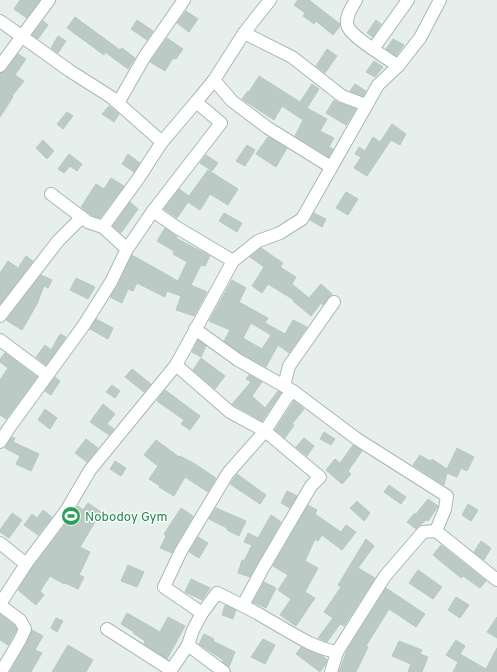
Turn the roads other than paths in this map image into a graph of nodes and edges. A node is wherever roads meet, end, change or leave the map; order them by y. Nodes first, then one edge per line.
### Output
1 (49, 0) edge
2 (184, 0) edge
3 (270, 0) edge
4 (356, 0) edge
5 (408, 0) edge
6 (440, 0) edge
7 (0, 22) edge
8 (244, 33) junction
9 (22, 37) junction
10 (373, 49) junction
11 (0, 66) edge
12 (398, 66) junction
13 (214, 80) junction
14 (196, 102) junction
15 (118, 103) junction
16 (366, 105) junction
17 (162, 142) junction
18 (331, 167) junction
19 (51, 194) dead end
20 (153, 211) junction
21 (82, 217) junction
22 (103, 227) junction
23 (127, 249) junction
24 (233, 261) junction
25 (334, 302) dead end
26 (0, 316) edge
27 (195, 329) junction
28 (0, 340) edge
29 (176, 365) junction
30 (47, 375) junction
31 (288, 388) junction
32 (4, 425) edge
33 (265, 431) junction
34 (0, 442) edge
35 (436, 531) junction
36 (0, 543) edge
37 (26, 564) junction
38 (497, 580) edge
39 (0, 604) edge
40 (244, 606) junction
41 (202, 613) junction
42 (107, 629) dead end
43 (188, 645) junction
44 (337, 652) junction
45 (2, 672) edge
46 (224, 672) edge
47 (331, 672) edge

1 - 9 street
2 - 15 street
3 - 8 street
4 - 10 street
5 - 10 street
6 - 12 street
7 - 9 street
8 - 13 street
8 - 16 street
9 - 11 street
9 - 15 street
10 - 12 street
12 - 16 street
13 - 14 street
13 - 18 street
14 - 17 street
14 - 20 street
15 - 17 street
16 - 18 street
17 - 22 street
18 - 24 street
19 - 21 street
20 - 23 street
20 - 24 street
21 - 22 street
21 - 26 street
22 - 23 street
23 - 30 street
24 - 27 street
25 - 31 street
27 - 29 street
27 - 31 street
28 - 30 street
29 - 33 street
29 - 37 street
30 - 32 street
31 - 33 street
31 - 35 street
32 - 34 street
33 - 40 street
33 - 41 street
35 - 38 street
35 - 44 street
36 - 37 street
37 - 39 street
39 - 45 street
40 - 41 street
40 - 44 street
41 - 43 street
42 - 43 street
43 - 46 street
44 - 47 street

